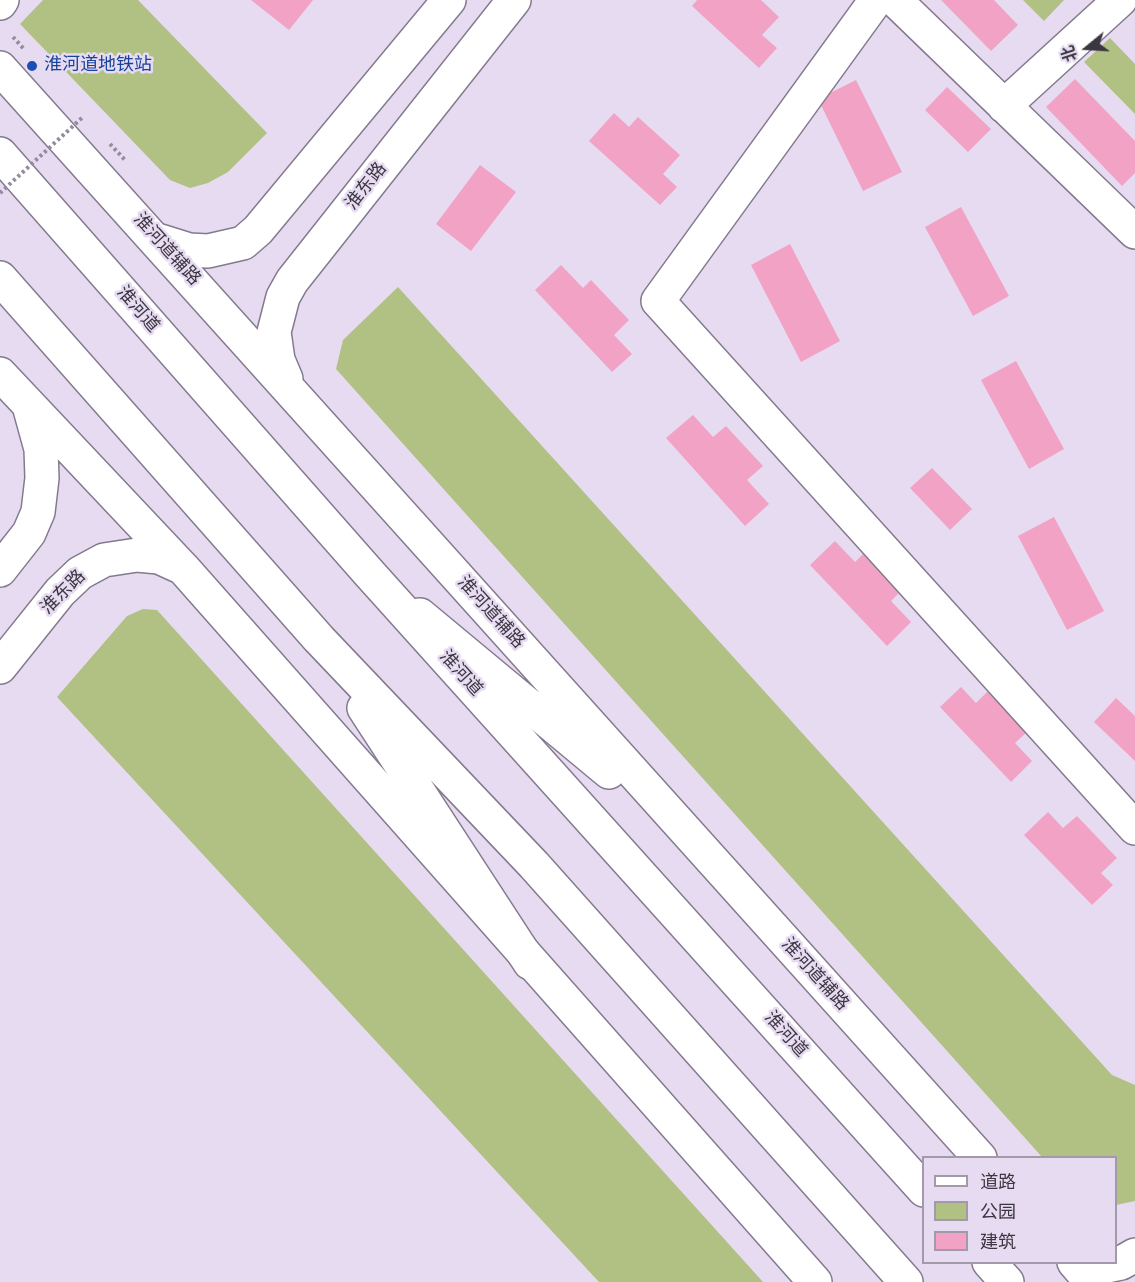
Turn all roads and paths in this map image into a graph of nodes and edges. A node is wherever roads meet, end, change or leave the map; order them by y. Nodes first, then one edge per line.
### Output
1 (449, 0) edge
2 (514, 0) edge
3 (876, 0) edge
4 (895, 0) edge
5 (1122, 6) edge
6 (0, 68) edge
7 (1004, 106) junction
8 (84, 116) dead end
9 (0, 154) edge
10 (0, 193) edge
11 (1135, 232) edge
12 (157, 240) junction
13 (3, 283) edge
14 (0, 374) edge
15 (292, 391) junction
16 (30, 408) junction
17 (183, 568) junction
18 (0, 570) edge
19 (369, 573) junction
20 (319, 639) junction
21 (0, 667) edge
22 (1135, 828) edge
23 (692, 840) junction
24 (530, 963) junction
25 (978, 1156) edge
26 (922, 1188) edge
27 (1135, 1255) edge
28 (990, 1264) edge
29 (1075, 1264) edge
30 (1096, 1264) edge
31 (1116, 1264) edge
32 (1117, 1264) edge
33 (814, 1282) edge
34 (906, 1282) edge
35 (1006, 1282) edge
36 (1091, 1282) edge

1 - 12 main road
2 - 15 main road, 淮东路
3 - 22 main road
4 - 7 main road
5 - 7 main road
6 - 12 main road, 淮河道辅路
7 - 11 main road
8 - 10 path, bridge
9 - 19 main road, 淮河道
12 - 15 main road, 淮河道辅路
13 - 20 main road
14 - 16 main road
15 - 23 main road, 淮河道辅路
16 - 17 main road
16 - 18 main road
17 - 21 main road, 淮东路
17 - 24 main road
19 - 23 main road
19 - 26 main road, 淮河道
20 - 24 main road
20 - 34 main road
23 - 25 main road, 淮河道辅路
24 - 33 main road
27 - 32 main road
28 - 35 main road
29 - 36 main road
30 - 31 main road

